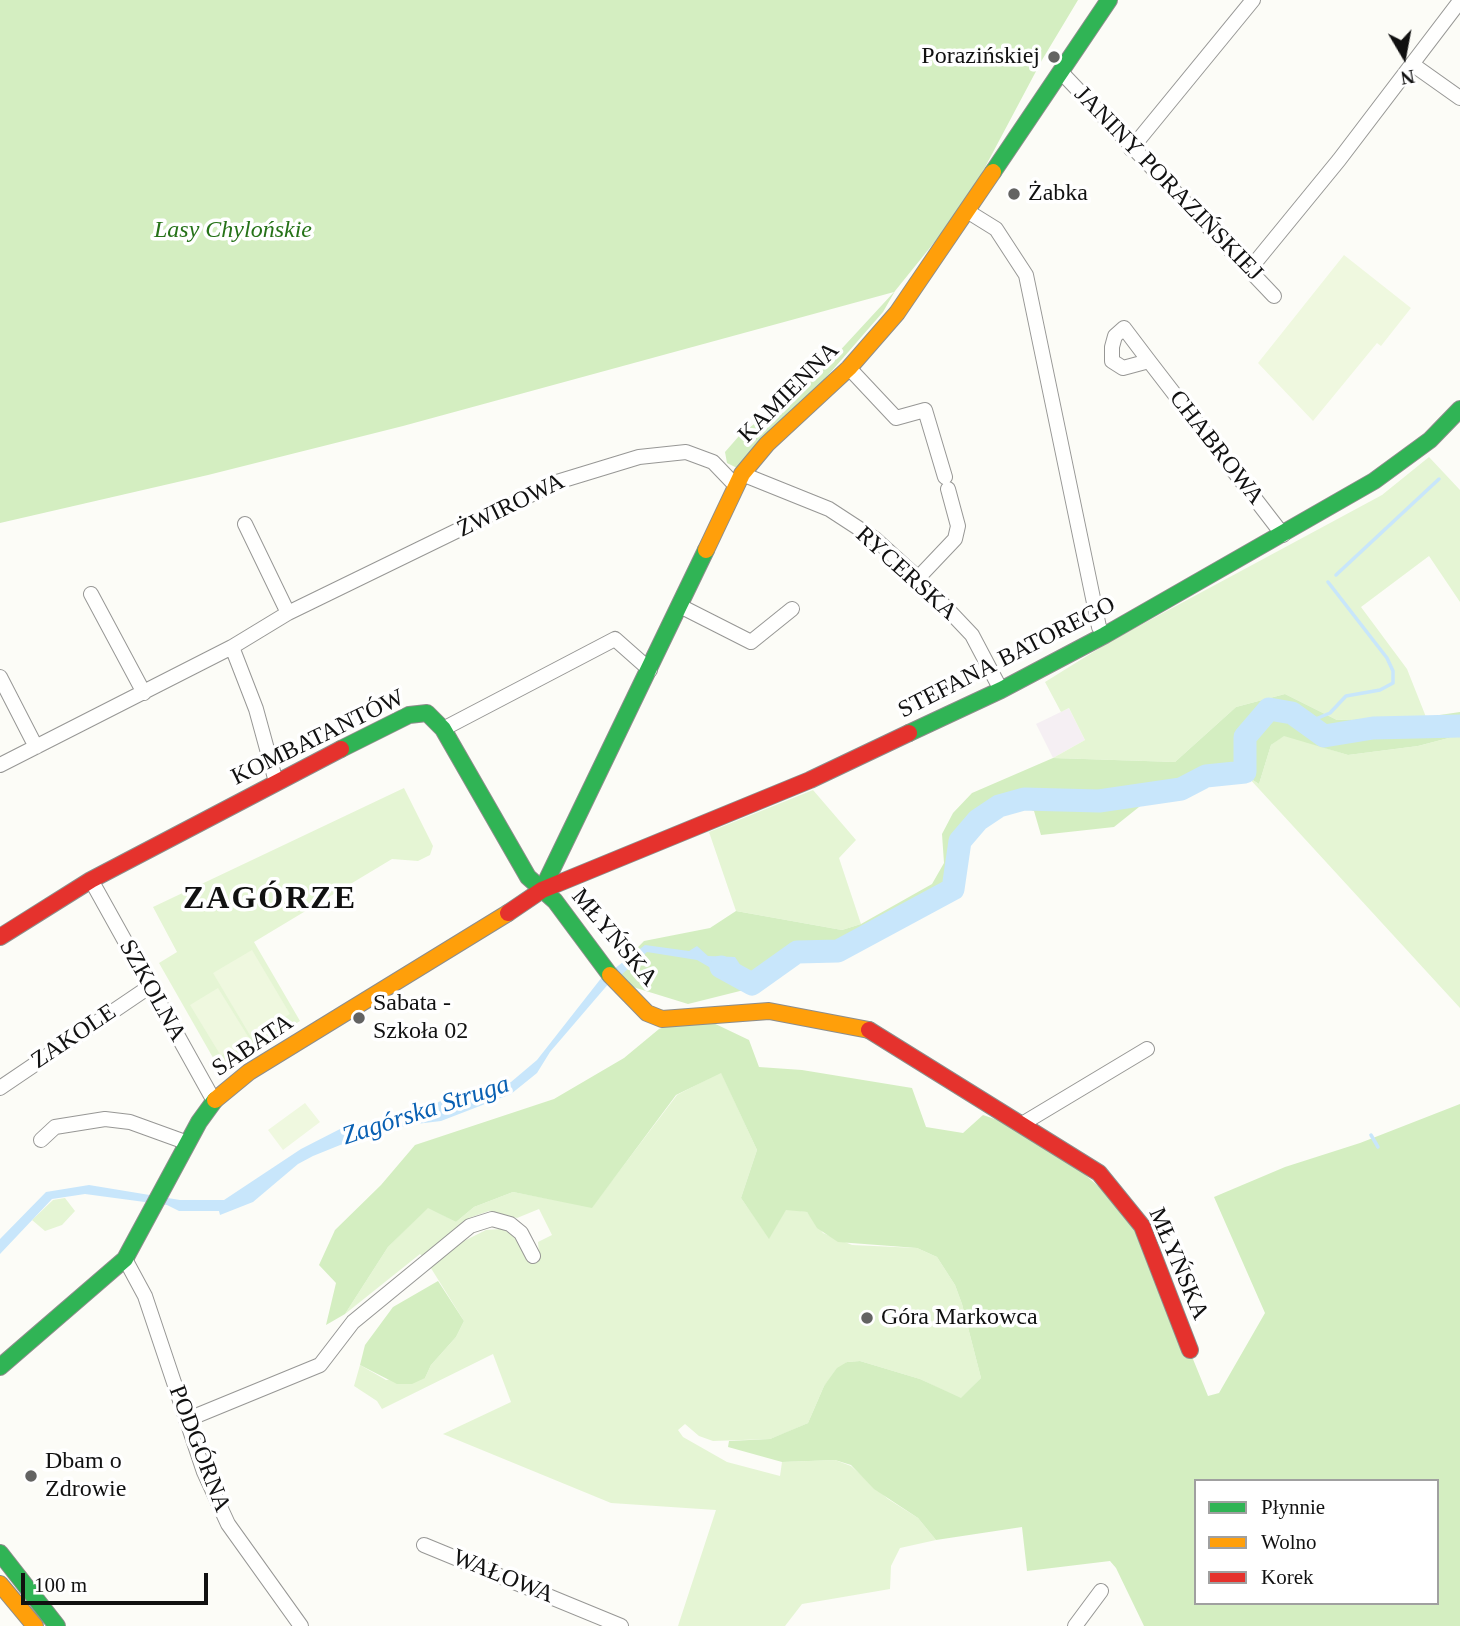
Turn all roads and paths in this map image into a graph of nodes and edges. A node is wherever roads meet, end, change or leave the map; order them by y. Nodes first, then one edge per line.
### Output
1 (1109, 0) edge
2 (1253, 0) edge
3 (1460, 1) edge
4 (1412, 64) junction
5 (1060, 72) junction
6 (1460, 98) edge
7 (1131, 149) junction
8 (967, 211) junction
9 (1249, 270) junction
10 (1274, 296) dead end
11 (1149, 361) dead end
12 (849, 368) junction
13 (1460, 409) edge
14 (739, 480) junction
15 (245, 524) dead end
16 (1283, 535) junction
17 (918, 578) junction
18 (91, 594) dead end
19 (680, 606) junction
20 (792, 609) dead end
21 (288, 613) junction
22 (1105, 635) junction
23 (232, 647) junction
24 (650, 670) junction
25 (0, 677) edge
26 (1001, 690) junction
27 (144, 693) junction
28 (443, 729) junction
29 (36, 747) junction
30 (0, 765) edge
31 (276, 782) junction
32 (91, 880) junction
33 (542, 890) junction
34 (0, 937) edge
35 (149, 987) junction
36 (1147, 1049) dead end
37 (0, 1088) edge
38 (214, 1101) junction
39 (1022, 1124) junction
40 (41, 1140) dead end
41 (188, 1143) junction
42 (533, 1256) dead end
43 (125, 1259) junction
44 (1190, 1350) dead end
45 (0, 1367) edge
46 (186, 1420) junction
47 (424, 1545) dead end
48 (0, 1553) edge
49 (0, 1584) edge
50 (1101, 1591) dead end
51 (35, 1626) edge
52 (57, 1626) edge
53 (301, 1626) edge
54 (621, 1626) edge
55 (1074, 1626) edge

1 - 5 street, KAMIENNA
2 - 7 street
3 - 4 street
4 - 6 street
4 - 9 street
5 - 7 street, JANINY PORAZIŃSKIEJ
5 - 8 street, KAMIENNA
7 - 9 street, JANINY PORAZIŃSKIEJ
8 - 12 street, KAMIENNA
8 - 22 street
9 - 10 street, JANINY PORAZIŃSKIEJ
11 - 16 street, CHABROWA
12 - 14 street, KAMIENNA
12 - 17 street
13 - 16 street, STEFANA BATOREGO
14 - 17 street, RYCERSKA
14 - 19 street, KAMIENNA
14 - 21 street, ŻWIROWA
15 - 21 street
16 - 22 street, STEFANA BATOREGO
17 - 26 street, RYCERSKA
18 - 27 street
19 - 20 street
19 - 24 street, KAMIENNA
21 - 23 street, ŻWIROWA
22 - 26 street, STEFANA BATOREGO
23 - 27 street, ŻWIROWA
23 - 31 street
24 - 28 street
24 - 33 street, KAMIENNA
25 - 29 street
26 - 33 street, STEFANA BATOREGO
27 - 29 street, ŻWIROWA
28 - 31 street, KOMBATANTÓW
28 - 33 street, MŁYŃSKA
29 - 30 street, ŻWIROWA
31 - 32 street, KOMBATANTÓW
32 - 34 street, KOMBATANTÓW
32 - 35 street, SZKOLNA
33 - 38 street, SABATA
33 - 39 street, MŁYŃSKA
35 - 37 street, ZAKOLE
35 - 38 street, SZKOLNA
36 - 39 street
38 - 41 street, SABATA
39 - 44 street, MŁYŃSKA
40 - 41 street
41 - 43 street, SABATA
42 - 46 street
43 - 45 street, SABATA
43 - 46 street, PODGÓRNA
46 - 53 street, PODGÓRNA
47 - 54 street, WAŁOWA
48 - 52 street
49 - 51 street
50 - 55 street

